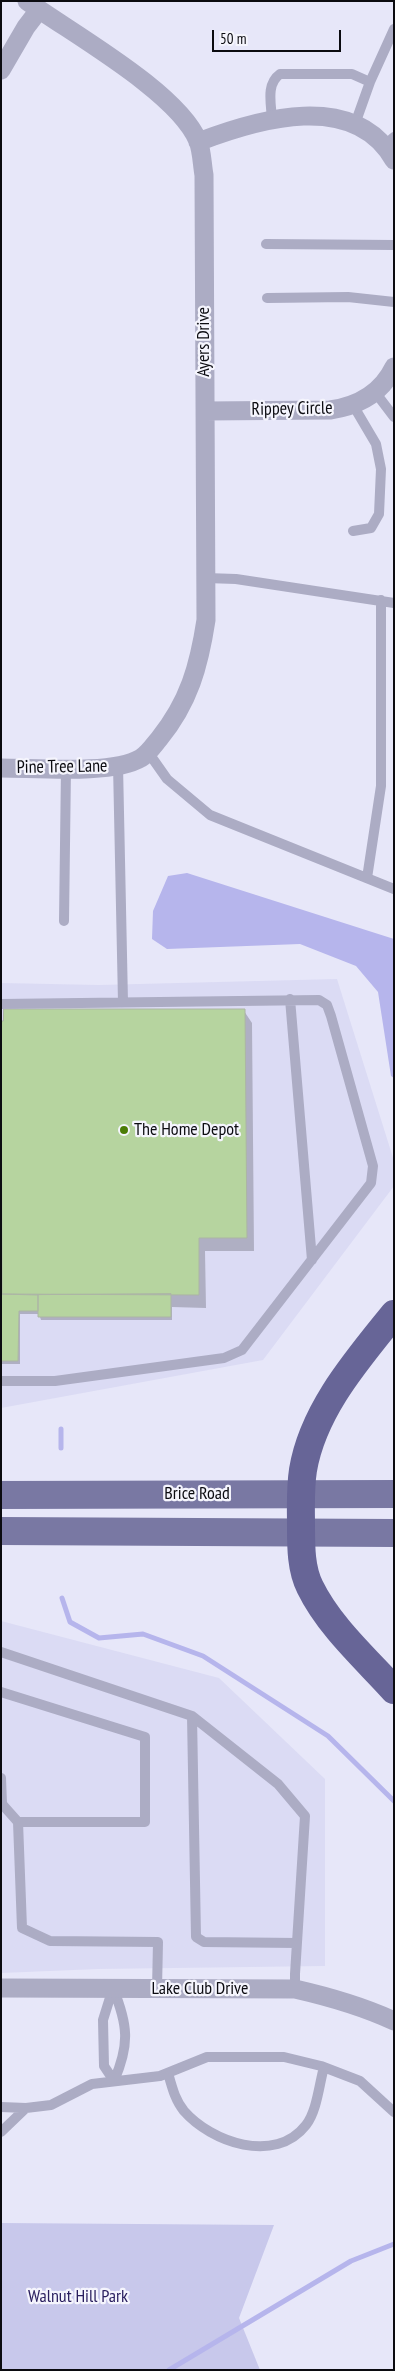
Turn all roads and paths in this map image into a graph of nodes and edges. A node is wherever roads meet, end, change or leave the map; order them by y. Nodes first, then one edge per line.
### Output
1 (33, 6) edge
2 (394, 29) edge
3 (1, 70) edge
4 (370, 82) junction
5 (272, 119) junction
6 (355, 124) junction
7 (198, 142) junction
8 (391, 147) edge
9 (266, 244) dead end
10 (394, 245) edge
11 (267, 298) dead end
12 (394, 302) edge
13 (394, 367) edge
14 (375, 392) junction
15 (353, 405) junction
16 (204, 410) junction
17 (394, 417) edge
18 (353, 531) dead end
19 (206, 578) junction
20 (382, 600) junction
21 (394, 603) edge
22 (148, 752) junction
23 (118, 765) junction
24 (1, 768) edge
25 (66, 768) junction
26 (367, 878) junction
27 (394, 889) edge
28 (64, 921) dead end
29 (290, 999) junction
30 (123, 1002) junction
31 (1, 1004) edge
32 (312, 1260) junction
33 (394, 1314) edge
34 (1, 1381) edge
35 (300, 1494) junction
36 (394, 1494) edge
37 (1, 1495) edge
38 (394, 1518) edge
39 (1, 1531) edge
40 (301, 1533) junction
41 (394, 1533) edge
42 (1, 1652) edge
43 (394, 1690) edge
44 (1, 1692) edge
45 (192, 1716) junction
46 (1, 1778) edge
47 (18, 1822) junction
48 (297, 1943) junction
49 (1, 1988) edge
50 (114, 1988) junction
51 (157, 1989) junction
52 (296, 1989) junction
53 (394, 2021) edge
54 (324, 2068) junction
55 (168, 2073) junction
56 (114, 2080) junction
57 (1, 2107) edge
58 (26, 2108) junction
59 (394, 2112) edge
60 (1, 2132) edge

1 - 3 street
1 - 7 street, Ayers Drive
2 - 4 lane
4 - 5 lane
4 - 6 lane
5 - 6 street
5 - 7 street
6 - 8 street
7 - 16 street, Ayers Drive
9 - 10 lane
11 - 12 lane
13 - 14 street, Rippey Circle
14 - 15 street, Rippey Circle
14 - 17 lane
15 - 16 street, Rippey Circle
15 - 18 lane
16 - 19 street, Ayers Drive
19 - 20 lane
19 - 22 street, Ayers Drive
20 - 21 lane
20 - 26 lane
22 - 23 street, Pine Tree Lane
22 - 26 lane
23 - 25 street, Pine Tree Lane
23 - 30 lane
24 - 25 street, Pine Tree Lane
25 - 28 lane
26 - 27 lane
29 - 30 lane
29 - 32 lane
29 - 32 lane
30 - 31 lane
32 - 34 lane
33 - 35 highway
35 - 36 main road, Brice Road
35 - 37 main road, Brice Road
35 - 40 highway
38 - 40 main road
39 - 40 main road
40 - 41 main road
40 - 43 highway
42 - 45 lane
44 - 47 lane
45 - 48 lane
45 - 48 lane
46 - 47 lane
47 - 51 lane
48 - 52 lane
49 - 50 street, Lake Club Drive
50 - 51 street, Lake Club Drive
50 - 56 lane
50 - 56 lane
51 - 52 street, Lake Club Drive
52 - 53 street, Lake Club Drive
54 - 55 lane
54 - 55 lane
54 - 59 lane
55 - 56 lane
56 - 58 lane
57 - 58 lane
58 - 60 lane

